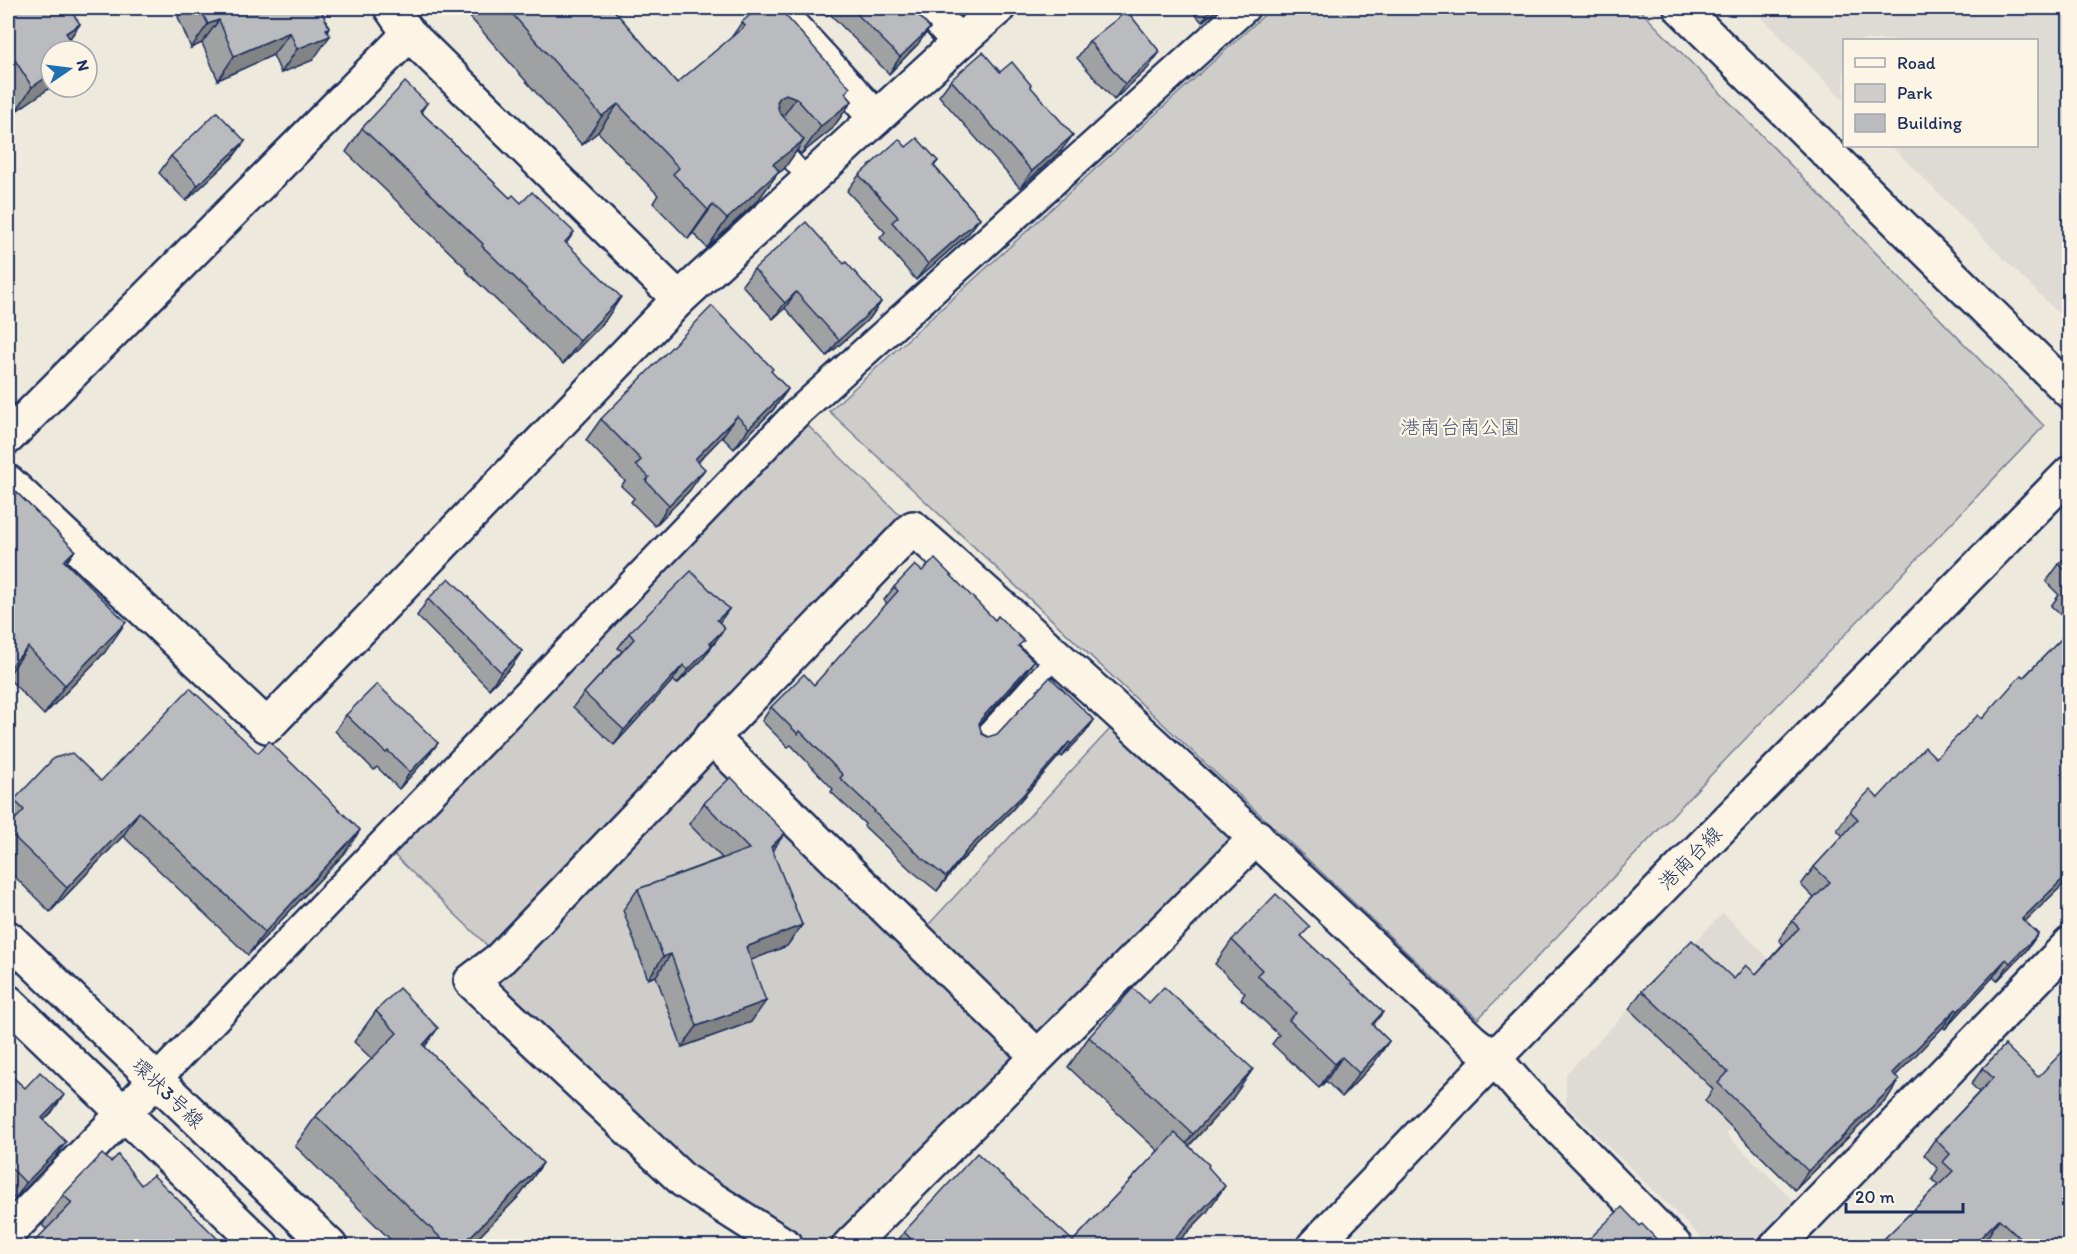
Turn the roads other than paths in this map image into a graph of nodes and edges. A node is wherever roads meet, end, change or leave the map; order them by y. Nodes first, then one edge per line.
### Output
1 (391, 8) edge
2 (775, 8) edge
3 (928, 8) edge
4 (998, 8) edge
5 (1245, 8) edge
6 (1681, 8) edge
7 (409, 34) junction
8 (958, 42) junction
9 (876, 118) junction
10 (768, 134) edge
11 (808, 179) junction
12 (679, 299) junction
13 (2070, 392) edge
14 (8, 437) edge
15 (2070, 473) edge
16 (8, 482) edge
17 (1058, 655) junction
18 (711, 737) junction
19 (980, 740) edge
20 (1257, 837) junction
21 (8, 938) edge
22 (2070, 944) edge
23 (8, 1002) edge
24 (1037, 1056) junction
25 (1494, 1058) junction
26 (155, 1081) junction
27 (124, 1113) junction
28 (8, 1233) edge
29 (262, 1246) edge
30 (330, 1246) edge
31 (786, 1246) edge
32 (849, 1246) edge
33 (1314, 1246) edge
34 (1676, 1246) edge
35 (1777, 1246) edge

1 - 7 street
2 - 9 street
3 - 8 street
4 - 8 street
5 - 26 street
6 - 13 street
7 - 12 street
7 - 14 street
8 - 9 street
9 - 11 street
10 - 11 lane
11 - 12 street
12 - 16 street
15 - 25 street, 港南台線
17 - 18 street
17 - 19 lane
17 - 20 street
18 - 24 street
18 - 31 street
20 - 24 street
20 - 25 street
21 - 26 street, 環状3号線
22 - 35 street
23 - 27 street
24 - 32 street
25 - 33 street, 港南台線
25 - 34 street
26 - 27 street
26 - 30 street, 環状3号線
27 - 28 street
27 - 29 street

